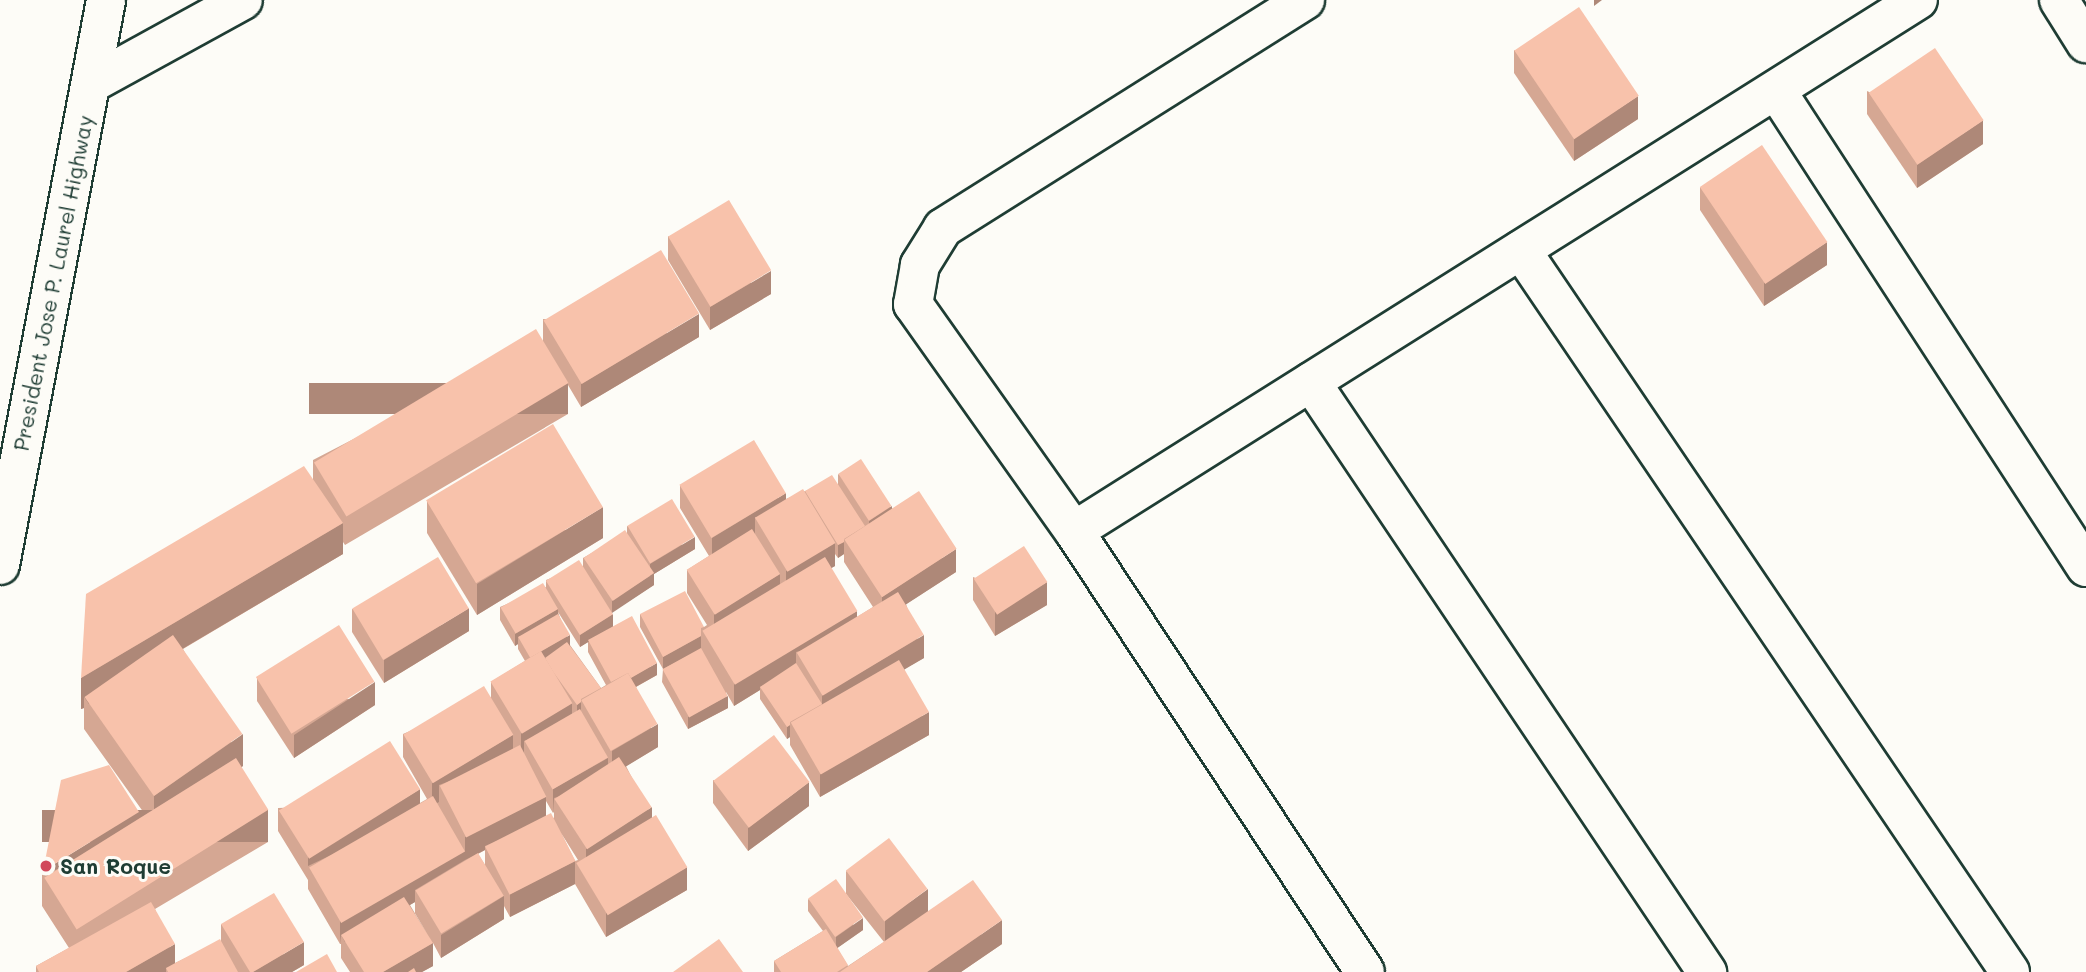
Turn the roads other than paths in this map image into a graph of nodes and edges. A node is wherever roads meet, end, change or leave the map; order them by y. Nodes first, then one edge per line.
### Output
1 (106, 0) edge
2 (243, 0) edge
3 (1305, 0) edge
4 (1918, 0) edge
5 (2059, 0) edge
6 (2086, 43) edge
7 (92, 83) junction
8 (1776, 90) junction
9 (1521, 250) junction
10 (1311, 382) junction
11 (1074, 531) junction
12 (0, 565) edge
13 (2086, 567) edge
14 (1365, 972) edge
15 (1707, 972) edge
16 (2010, 972) edge

1 - 7 main road, President Jose P. Laurel Highway
2 - 7 main road
3 - 11 main road
4 - 8 main road
5 - 6 main road
7 - 12 main road, President Jose P. Laurel Highway
8 - 9 main road
8 - 13 main road
9 - 10 main road
9 - 16 main road
10 - 11 main road
10 - 15 main road
11 - 14 main road

